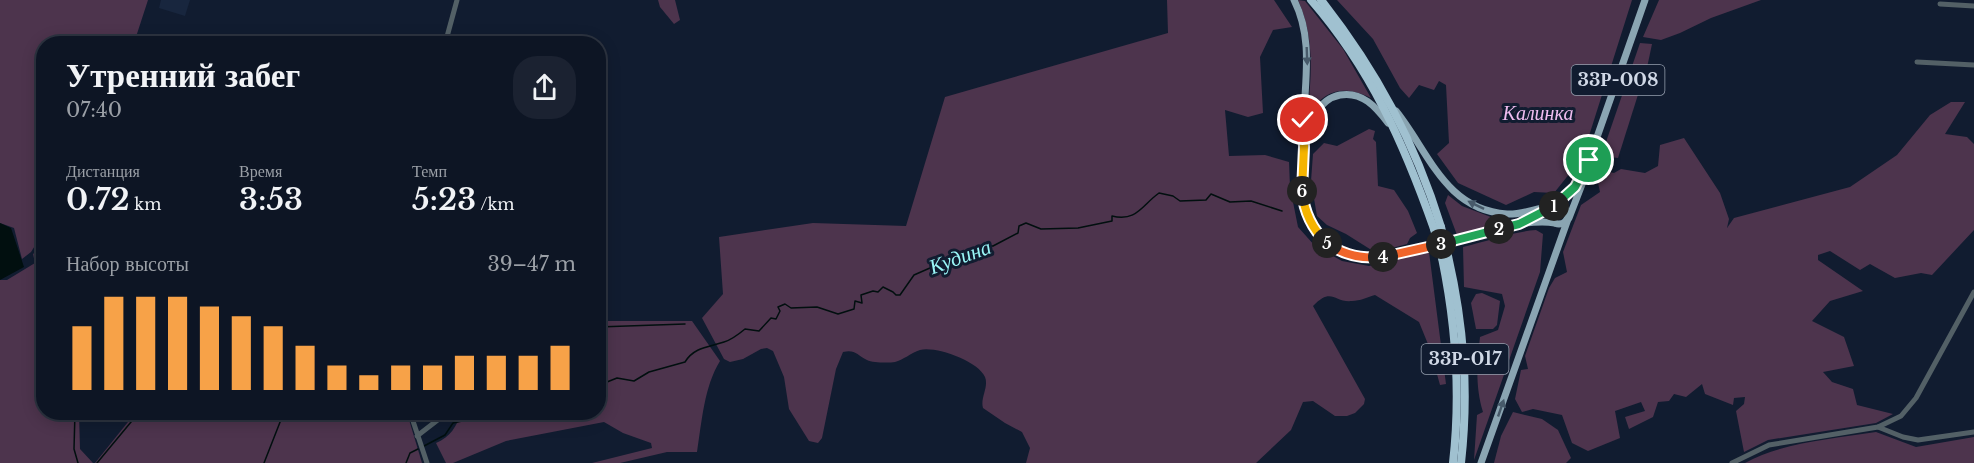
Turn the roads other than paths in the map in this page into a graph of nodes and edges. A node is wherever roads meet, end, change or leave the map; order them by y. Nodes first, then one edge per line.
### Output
1 (457, 0) edge
2 (1294, 0) edge
3 (1311, 0) edge
4 (1321, 0) edge
5 (1646, 0) edge
6 (1940, 4) dead end
7 (1974, 6) edge
8 (447, 36) edge
9 (1917, 62) dead end
10 (1974, 65) edge
11 (1394, 108) junction
12 (1396, 132) junction
13 (1304, 147) junction
14 (1589, 160) junction
15 (1553, 207) junction
16 (1569, 219) junction
17 (1555, 223) junction
18 (1519, 224) junction
19 (1438, 228) junction
20 (1445, 257) junction
21 (1974, 292) edge
22 (412, 420) edge
23 (438, 420) edge
24 (1878, 427) junction
25 (1974, 432) edge
26 (417, 436) junction
27 (427, 463) edge
28 (1453, 463) edge
29 (1461, 463) edge
30 (1481, 463) edge
31 (1732, 463) edge

1 - 8 street
2 -> 13 main road
3 - 12 highway, 33Р-017
4 - 11 highway, 33Р-017
5 - 14 main road, 33Р-008
6 - 7 street
9 - 10 street
15 -> 11 main road
11 - 19 highway, 33Р-017
12 - 13 main road
12 - 19 highway, 33Р-017
13 - 18 main road
14 - 15 main road
14 - 16 main road
15 - 16 main road
15 - 17 main road
15 - 18 main road
16 - 17 main road
30 -> 16 main road
17 - 18 main road
19 - 20 highway, 33Р-017, bridge
20 - 28 highway, 33Р-017
20 - 29 highway, 33Р-017
21 - 24 street
22 - 26 street
23 - 26 street
24 - 25 street
24 - 31 street
26 - 27 street

